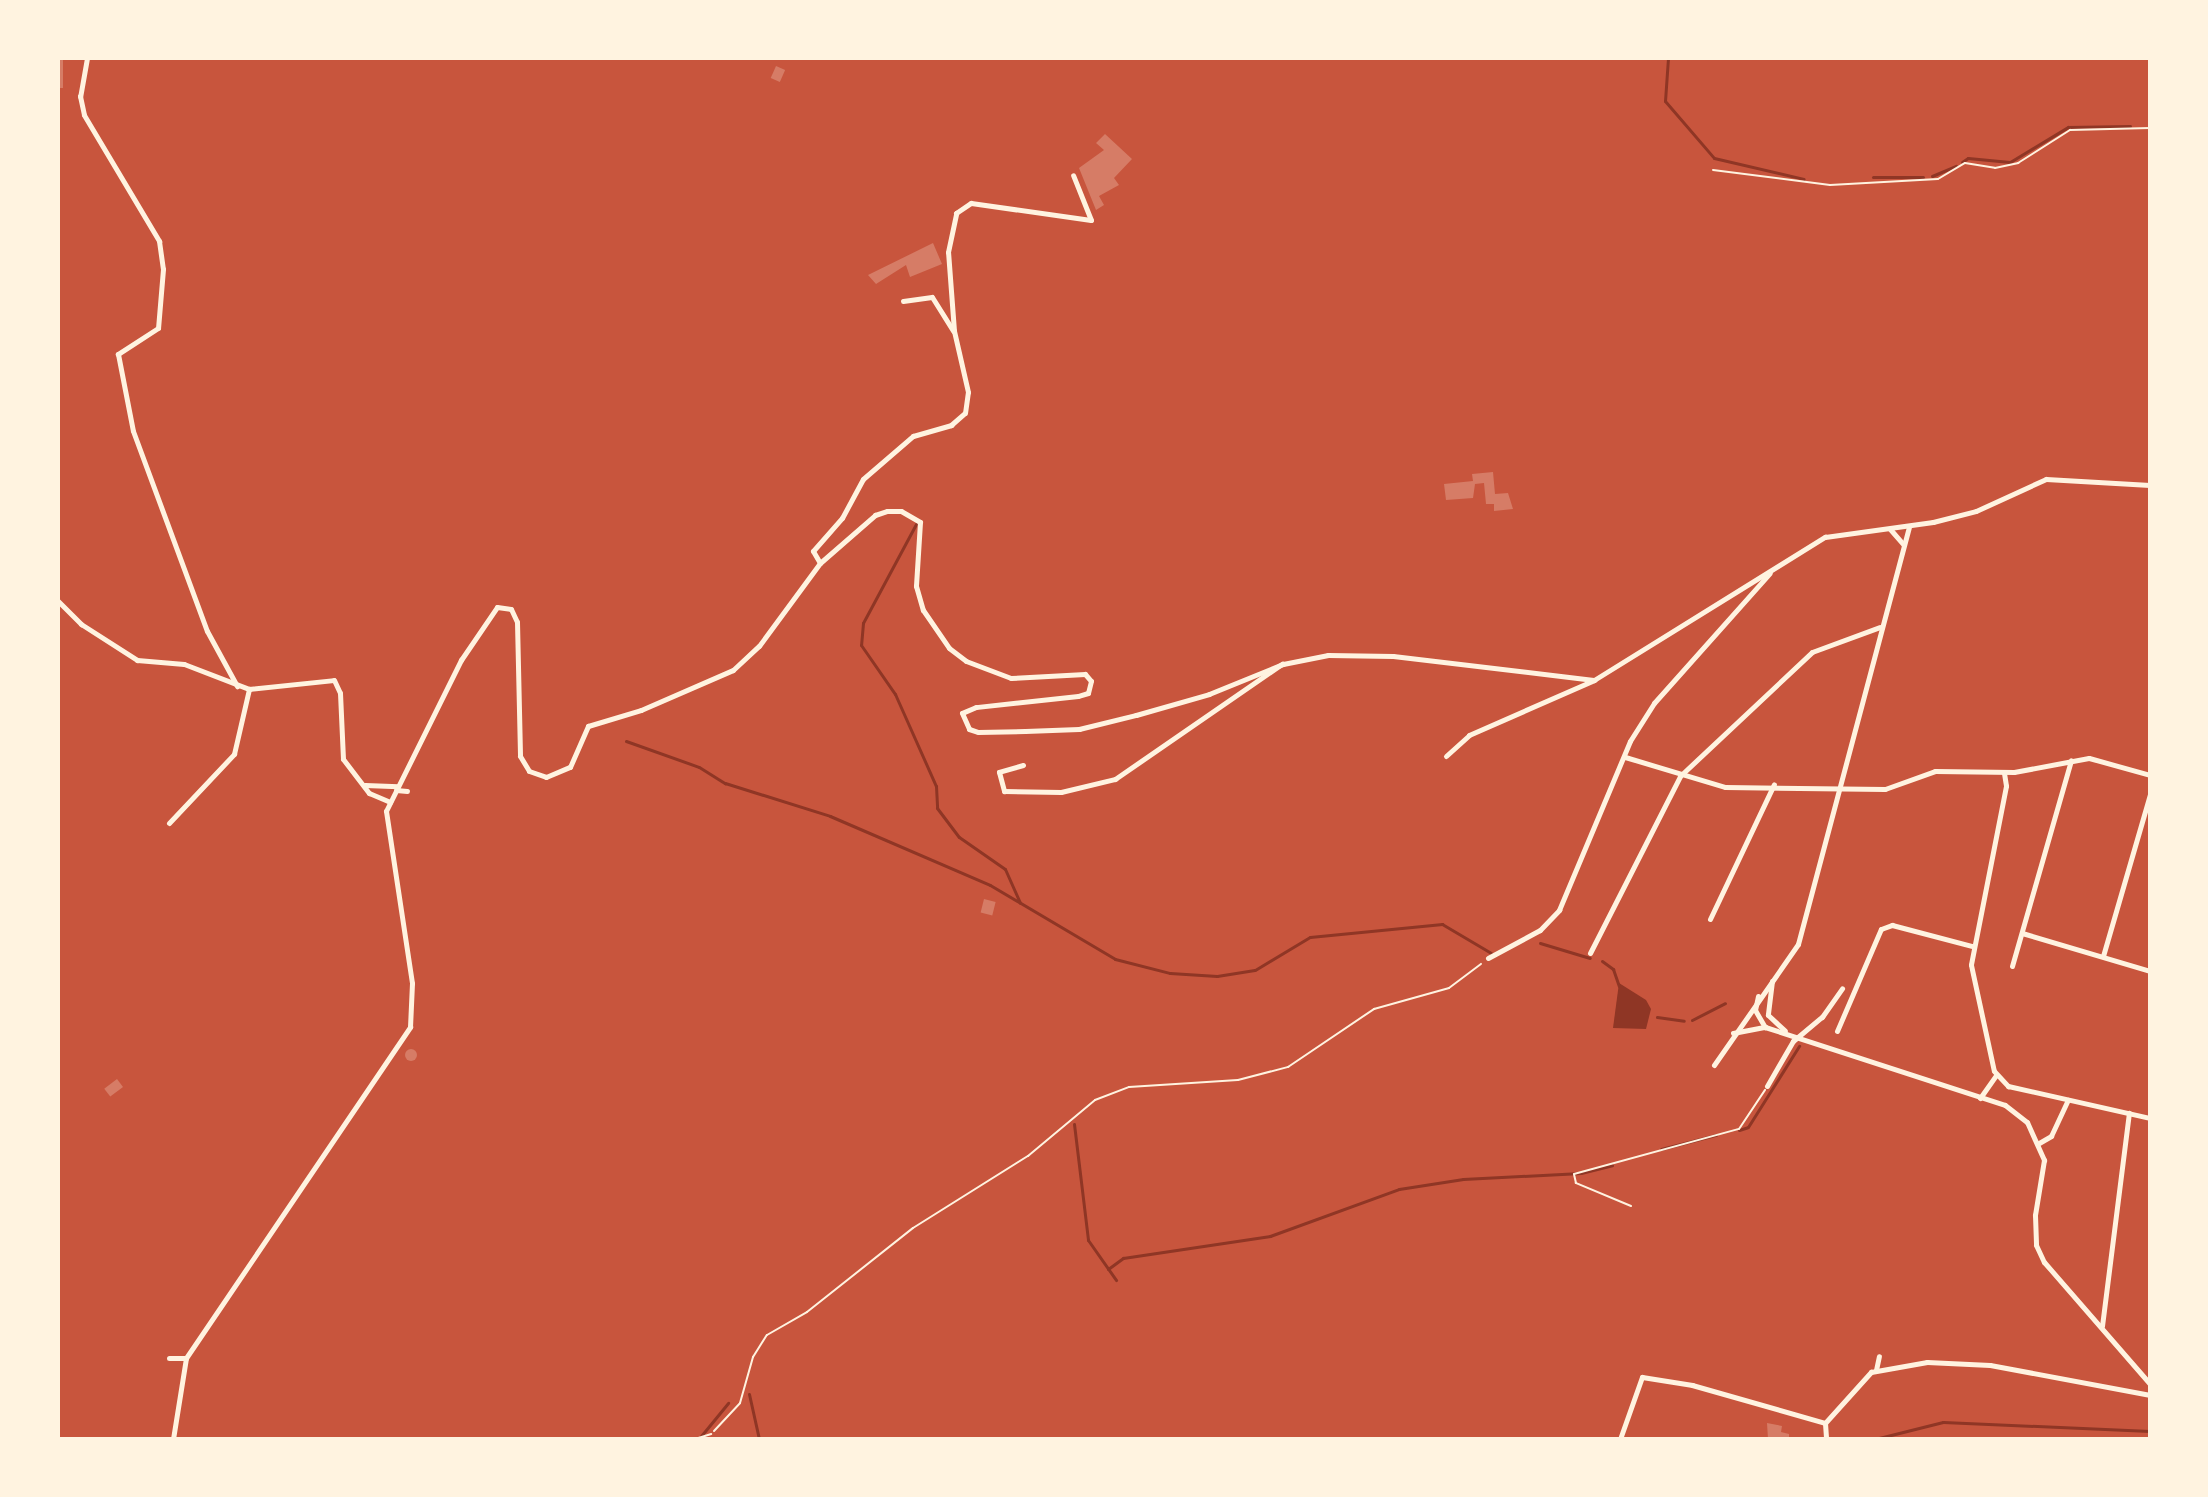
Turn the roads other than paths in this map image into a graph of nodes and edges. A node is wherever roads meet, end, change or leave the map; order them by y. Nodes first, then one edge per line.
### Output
1 (87, 58) edge
2 (1073, 175) dead end
3 (903, 301) dead end
4 (954, 331) junction
5 (2150, 485) edge
6 (1909, 528) junction
7 (1889, 529) junction
8 (1904, 546) junction
9 (820, 563) junction
10 (1771, 572) junction
11 (58, 601) edge
12 (1880, 627) junction
13 (1283, 664) junction
14 (1594, 680) junction
15 (237, 686) junction
16 (249, 689) junction
17 (1446, 756) dead end
18 (1625, 757) junction
19 (2071, 760) junction
20 (1023, 765) dead end
21 (2014, 772) junction
22 (2004, 773) junction
23 (2150, 775) edge
24 (1680, 776) junction
25 (1774, 784) junction
26 (364, 785) junction
27 (2006, 786) junction
28 (1841, 787) junction
29 (398, 788) junction
30 (407, 791) dead end
31 (2150, 794) edge
32 (390, 802) junction
33 (169, 823) dead end
34 (1710, 919) dead end
35 (2022, 933) junction
36 (1972, 946) junction
37 (1590, 953) dead end
38 (2103, 956) junction
39 (1488, 958) dead end
40 (2012, 966) dead end
41 (2150, 971) edge
42 (1772, 980) junction
43 (1842, 988) dead end
44 (1752, 1010) junction
45 (1768, 1015) junction
46 (1765, 1027) junction
47 (1837, 1031) dead end
48 (1732, 1034) junction
49 (1787, 1034) junction
50 (1796, 1037) junction
51 (1714, 1065) dead end
52 (1996, 1075) junction
53 (1767, 1086) road end
54 (1980, 1098) junction
55 (2068, 1100) junction
56 (2129, 1113) junction
57 (2150, 1118) edge
58 (2039, 1143) junction
59 (2102, 1327) junction
60 (1879, 1356) dead end
61 (169, 1358) dead end
62 (186, 1358) junction
63 (1876, 1370) junction
64 (2150, 1384) edge
65 (2150, 1395) edge
66 (1825, 1423) junction
67 (711, 1434) road end
68 (173, 1439) edge
69 (695, 1439) edge
70 (1620, 1439) edge
71 (1826, 1439) edge

1 - 15 street
2 - 4 street
3 - 4 street
4 - 9 street
5 - 6 street
6 - 7 street
6 - 8 street
7 - 8 street
7 - 10 street
8 - 12 street
9 - 13 street
9 - 29 street
10 - 14 street
10 - 18 street
11 - 15 street
12 - 24 street
12 - 28 street
13 - 14 street
13 - 20 street
14 - 17 street
15 - 16 street
16 - 26 street
16 - 33 street
18 - 24 street
18 - 39 street
19 - 21 street
19 - 23 street
19 - 35 street
21 - 22 street
21 - 27 street
22 - 27 street
22 - 28 street
24 - 25 street
24 - 37 street
25 - 28 street
25 - 34 street
26 - 29 street
26 - 32 street
27 - 36 street
28 - 42 street
29 - 30 street
29 - 32 street
31 - 38 street
32 - 62 street
35 - 38 street
35 - 40 street
36 - 47 street
36 - 52 street
38 - 41 street
42 - 44 street
42 - 45 street
43 - 50 street
44 - 45 street
44 - 46 street
44 - 48 street
45 - 49 street
46 - 48 street
46 - 49 street
48 - 51 street
49 - 50 street
50 - 53 street
50 - 54 street
52 - 54 street
52 - 55 street
54 - 58 street
55 - 56 street
55 - 58 street
56 - 57 street
56 - 59 street
58 - 59 street
59 - 64 street
60 - 63 street
61 - 62 street
62 - 68 street
63 - 65 street
63 - 66 street
66 - 70 street
66 - 71 street
67 - 69 lane

